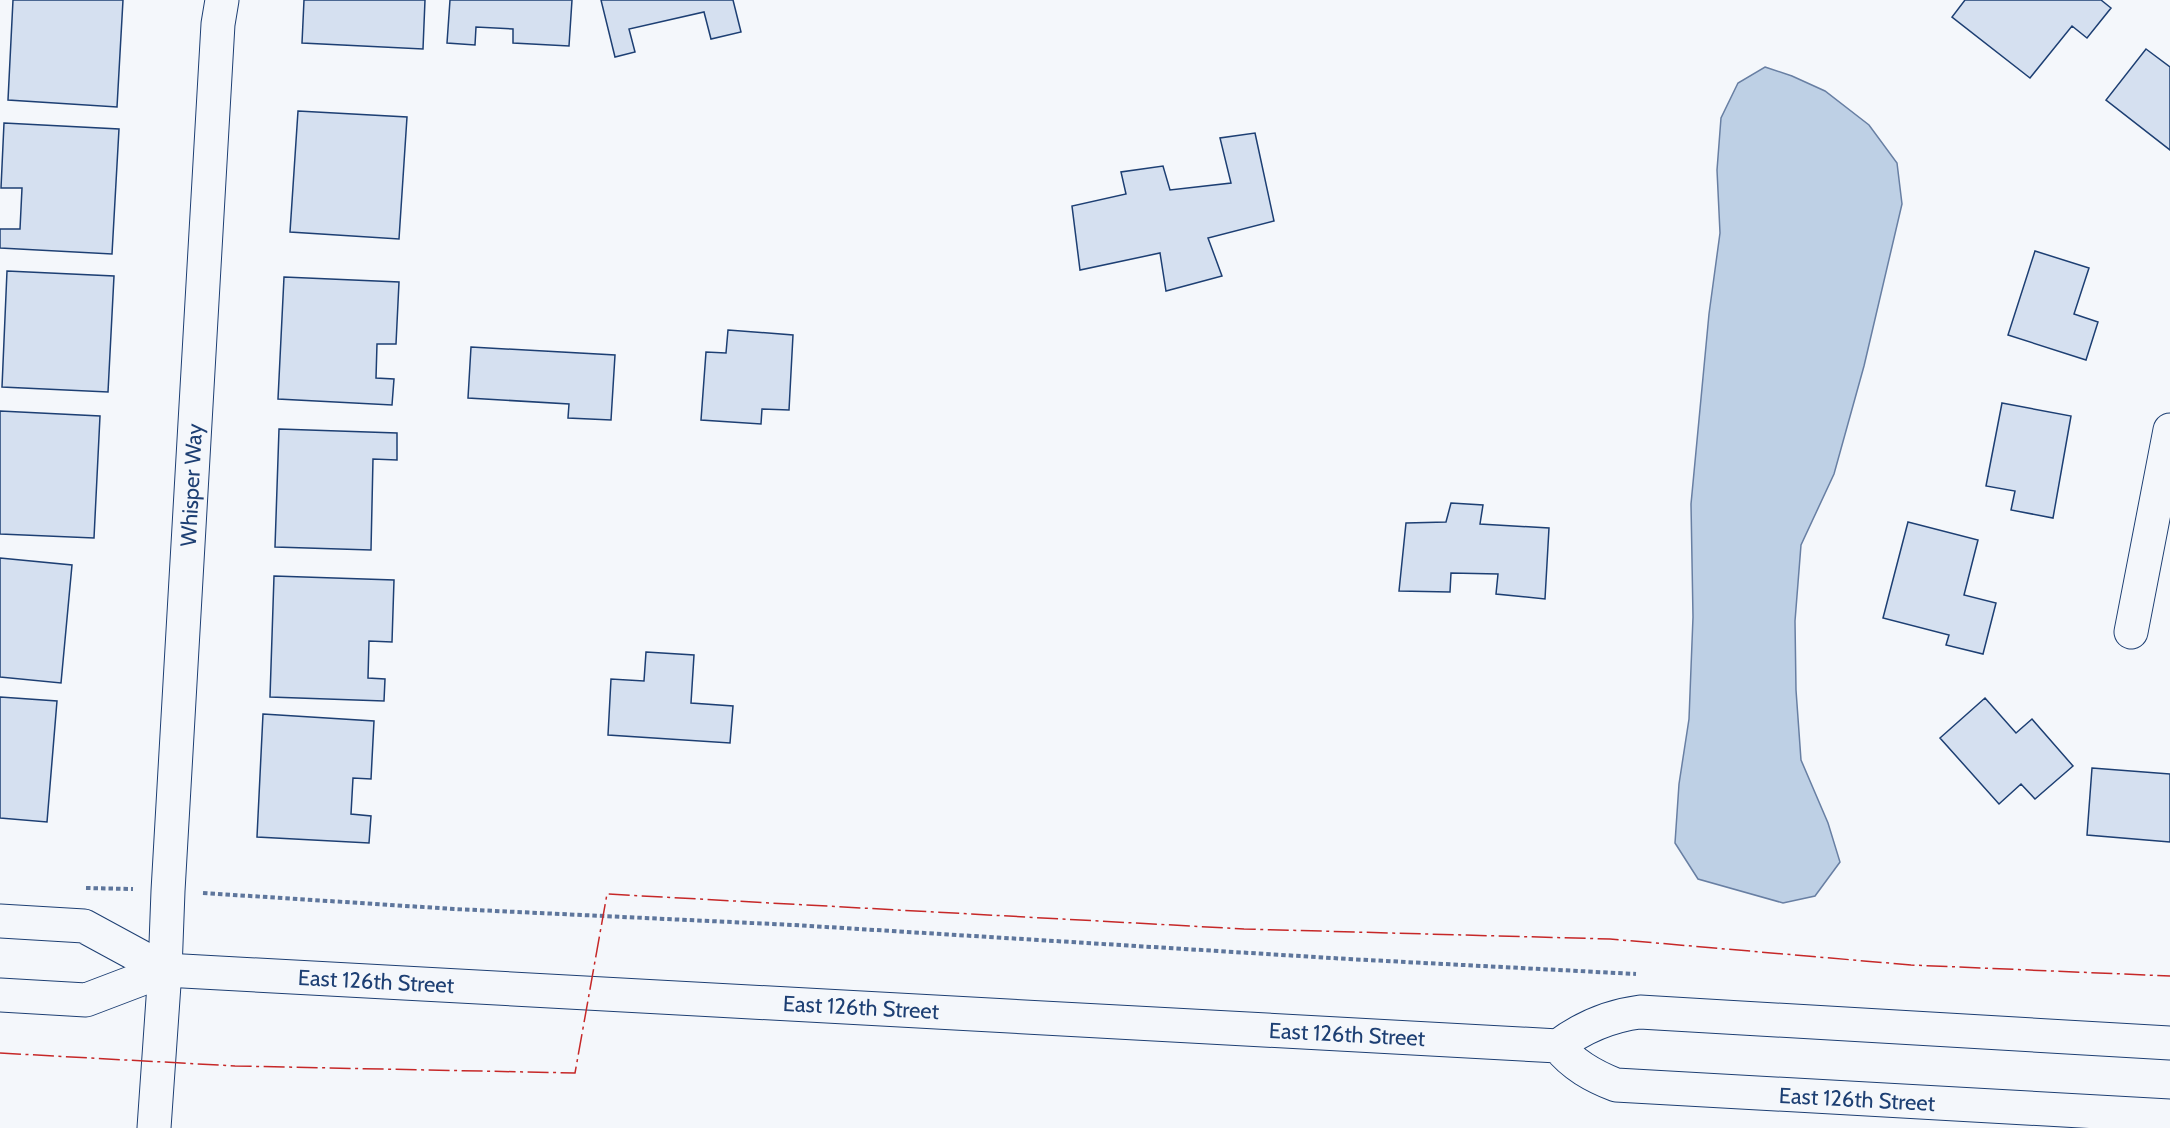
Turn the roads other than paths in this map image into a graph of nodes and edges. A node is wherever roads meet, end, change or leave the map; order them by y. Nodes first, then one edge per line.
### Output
1 (222, 0) edge
2 (2170, 429) edge
3 (2131, 632) dead end
4 (0, 921) edge
5 (165, 970) junction
6 (0, 995) edge
7 (2170, 1043) edge
8 (1558, 1046) junction
9 (2170, 1116) edge
10 (154, 1128) edge

1 - 5 main road, Whisper Way
2 - 3 main road
4 - 5 main road, East 126th Street
5 - 6 main road, East 126th Street
5 - 8 main road, East 126th Street
5 - 10 main road, Whisper Way
7 - 8 main road
8 - 9 main road, East 126th Street

